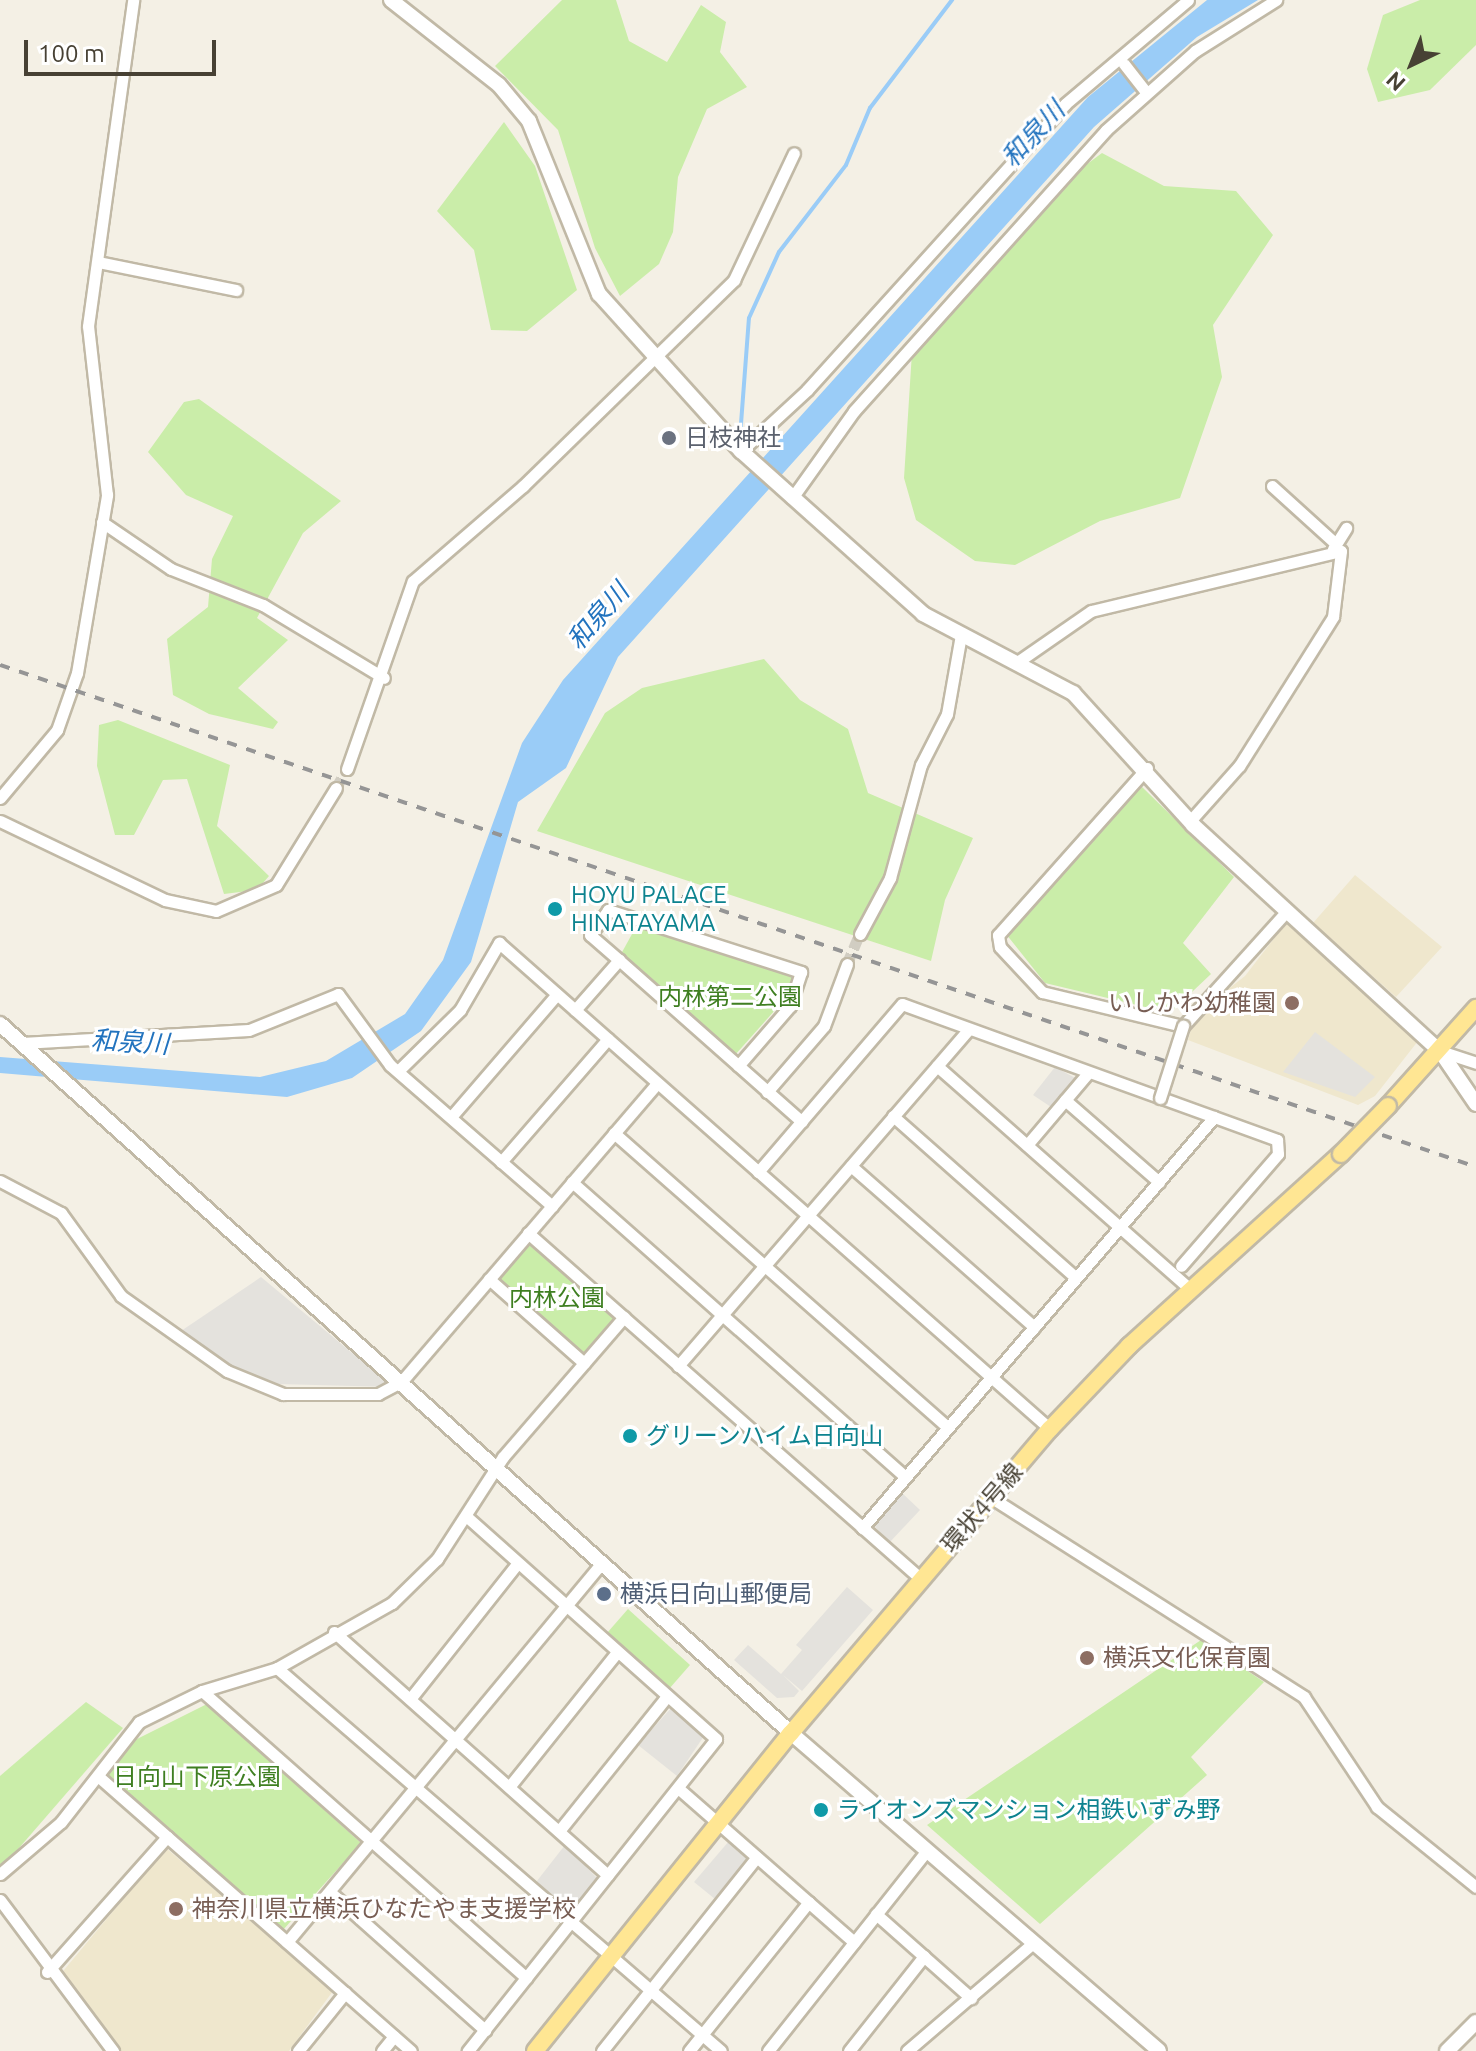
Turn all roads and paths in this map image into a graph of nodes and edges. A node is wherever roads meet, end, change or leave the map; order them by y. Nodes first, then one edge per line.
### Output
1 (133, 0) edge
2 (391, 0) edge
3 (1188, 0) edge
4 (1276, 0) edge
5 (1124, 64) dead end
6 (1143, 87) junction
7 (794, 153) dead end
8 (98, 262) junction
9 (236, 290) dead end
10 (657, 359) junction
11 (741, 451) junction
12 (1272, 486) dead end
13 (792, 498) junction
14 (102, 522) junction
15 (1346, 528) dead end
16 (1334, 546) junction
17 (961, 635) junction
18 (1016, 663) junction
19 (384, 678) junction
20 (1147, 768) junction
21 (347, 769) tunnel mouth
22 (336, 788) tunnel mouth
23 (0, 798) edge
24 (0, 821) edge
25 (1190, 821) junction
26 (1287, 911) junction
27 (860, 934) tunnel mouth
28 (619, 960) junction
29 (847, 964) tunnel mouth
30 (557, 994) junction
31 (1476, 1008) edge
32 (575, 1010) junction
33 (0, 1024) edge
34 (1183, 1026) junction
35 (968, 1030) junction
36 (608, 1039) junction
37 (22, 1043) junction
38 (1440, 1051) junction
39 (1476, 1063) edge
40 (738, 1066) junction
41 (937, 1066) junction
42 (398, 1071) junction
43 (1088, 1073) junction
44 (657, 1083) junction
45 (767, 1092) junction
46 (1160, 1098) junction
47 (1065, 1100) junction
48 (1476, 1104) edge
49 (893, 1116) junction
50 (451, 1117) junction
51 (1214, 1117) junction
52 (802, 1122) junction
53 (614, 1133) junction
54 (1027, 1145) junction
55 (501, 1162) junction
56 (851, 1166) junction
57 (758, 1172) junction
58 (0, 1181) edge
59 (572, 1182) junction
60 (1159, 1182) junction
61 (552, 1206) junction
62 (808, 1216) junction
63 (1120, 1227) junction
64 (528, 1233) junction
65 (765, 1265) junction
66 (1181, 1266) dead end
67 (1076, 1278) junction
68 (489, 1279) junction
69 (1191, 1290) junction
70 (722, 1315) junction
71 (624, 1317) junction
72 (1034, 1327) junction
73 (584, 1363) junction
74 (678, 1366) junction
75 (991, 1377) junction
76 (402, 1381) junction
77 (948, 1427) junction
78 (1050, 1429) junction
79 (500, 1468) junction
80 (905, 1477) junction
81 (992, 1498) junction
82 (466, 1516) junction
83 (862, 1528) junction
84 (517, 1564) junction
85 (601, 1564) junction
86 (921, 1579) junction
87 (566, 1606) junction
88 (334, 1632) junction
89 (617, 1652) junction
90 (277, 1668) junction
91 (202, 1691) junction
92 (667, 1696) junction
93 (410, 1699) junction
94 (791, 1733) junction
95 (459, 1742) junction
96 (99, 1777) junction
97 (509, 1787) junction
98 (678, 1788) junction
99 (416, 1791) junction
100 (717, 1822) junction
101 (559, 1831) junction
102 (167, 1837) junction
103 (373, 1842) junction
104 (926, 1852) junction
105 (757, 1857) junction
106 (0, 1874) edge
107 (608, 1875) junction
108 (1476, 1887) edge
109 (330, 1892) junction
110 (0, 1900) edge
111 (809, 1902) junction
112 (876, 1914) junction
113 (568, 1926) junction
114 (287, 1942) junction
115 (854, 1942) junction
116 (1034, 1942) junction
117 (924, 1956) junction
118 (608, 1961) junction
119 (47, 1972) junction
120 (526, 1978) junction
121 (345, 1993) junction
122 (648, 1993) junction
123 (971, 1998) junction
124 (1476, 2022) edge
125 (485, 2030) junction
126 (394, 2036) junction
127 (702, 2036) junction
128 (113, 2051) edge
129 (298, 2051) edge
130 (382, 2051) edge
131 (411, 2051) edge
132 (468, 2051) edge
133 (535, 2051) edge
134 (602, 2051) edge
135 (689, 2051) edge
136 (721, 2051) edge
137 (768, 2051) edge
138 (849, 2051) edge
139 (907, 2051) edge
140 (1159, 2051) edge
141 (1447, 2051) edge

1 - 8 street
2 - 10 street
3 - 11 street
4 - 6 street
5 - 6 street
6 - 13 street
7 - 10 street
8 - 9 street
8 - 14 street
10 - 11 street
10 - 19 street
11 - 13 street
12 - 16 street
13 - 17 street
14 - 19 street
14 - 23 street
15 - 16 street
16 - 18 street
16 - 25 street
17 - 18 street
17 - 27 street
18 - 20 street
19 - 21 street
20 - 25 street
20 - 34 street
22 - 24 street
25 - 26 street
26 - 34 street
26 - 38 street
28 - 32 street
28 - 40 street
28 - 40 street
29 - 45 street
30 - 32 street
30 - 42 street
30 - 50 street
31 - 38 main road, 環状4号線
32 - 36 street
33 - 37 street
34 - 46 street, bridge
35 - 41 street
35 - 43 street
35 - 52 street
36 - 44 street
36 - 55 street
37 - 42 street
37 - 76 street
38 - 39 street
38 - 48 street
38 - 69 main road, 環状4号線, bridge
40 - 45 street
41 - 49 street
41 - 54 street
42 - 50 street
43 - 46 street
43 - 47 street
44 - 53 street
44 - 57 street
45 - 52 street
46 - 51 street
47 - 54 street
47 - 60 street
49 - 56 street
49 - 67 street
50 - 55 street
51 - 60 street
51 - 66 street
52 - 57 street
53 - 59 street
53 - 65 street
54 - 63 street
55 - 61 street
56 - 62 street
56 - 72 street
57 - 62 street
58 - 76 street
59 - 61 street
59 - 70 street
60 - 63 street
61 - 64 street
62 - 65 street
62 - 75 street
63 - 67 street
63 - 69 street
64 - 68 street
64 - 71 street
65 - 70 street
65 - 77 street
67 - 72 street
68 - 73 street
68 - 76 street
69 - 78 main road, 環状4号線
70 - 74 street
70 - 80 street
71 - 73 street
71 - 74 street
72 - 75 street
73 - 79 street
74 - 83 street
75 - 77 street
75 - 78 street
76 - 79 street
77 - 80 street
78 - 81 main road, 環状4号線
79 - 82 street
79 - 85 street
80 - 83 street
81 - 86 main road, 環状4号線
81 - 108 street
82 - 84 street
82 - 88 street
83 - 86 street
84 - 87 street
84 - 93 street
85 - 87 street
85 - 94 street
86 - 94 main road, 環状4号線
87 - 89 street
87 - 95 street
88 - 90 street
88 - 93 street
89 - 92 street
89 - 97 street
90 - 91 street
90 - 99 street
91 - 96 street
91 - 103 street
92 - 98 street
92 - 101 street
93 - 95 street
94 - 100 main road, 環状4号線
94 - 104 street
95 - 97 street
95 - 99 street
96 - 102 street
96 - 106 street
97 - 101 street
98 - 100 street
98 - 107 street
99 - 103 street
99 - 113 street
100 - 105 street
100 - 118 main road, 環状4号線
101 - 107 street
102 - 114 street
102 - 119 street
103 - 109 street
103 - 120 street
104 - 112 street
104 - 116 street
105 - 111 street
105 - 122 street
107 - 113 street
109 - 114 street
109 - 125 street
110 - 119 street
111 - 115 street
111 - 127 street
112 - 115 street
112 - 117 street
113 - 118 street
113 - 120 street
114 - 121 street
115 - 137 street
116 - 123 street
116 - 140 street
117 - 123 street
117 - 138 street
118 - 122 street
118 - 133 main road, 環状4号線
119 - 128 street
120 - 125 street
121 - 126 street
121 - 129 street
122 - 127 street
122 - 134 street
123 - 139 street
124 - 141 street
125 - 132 street
126 - 130 street
126 - 131 street
127 - 135 street
127 - 136 street

